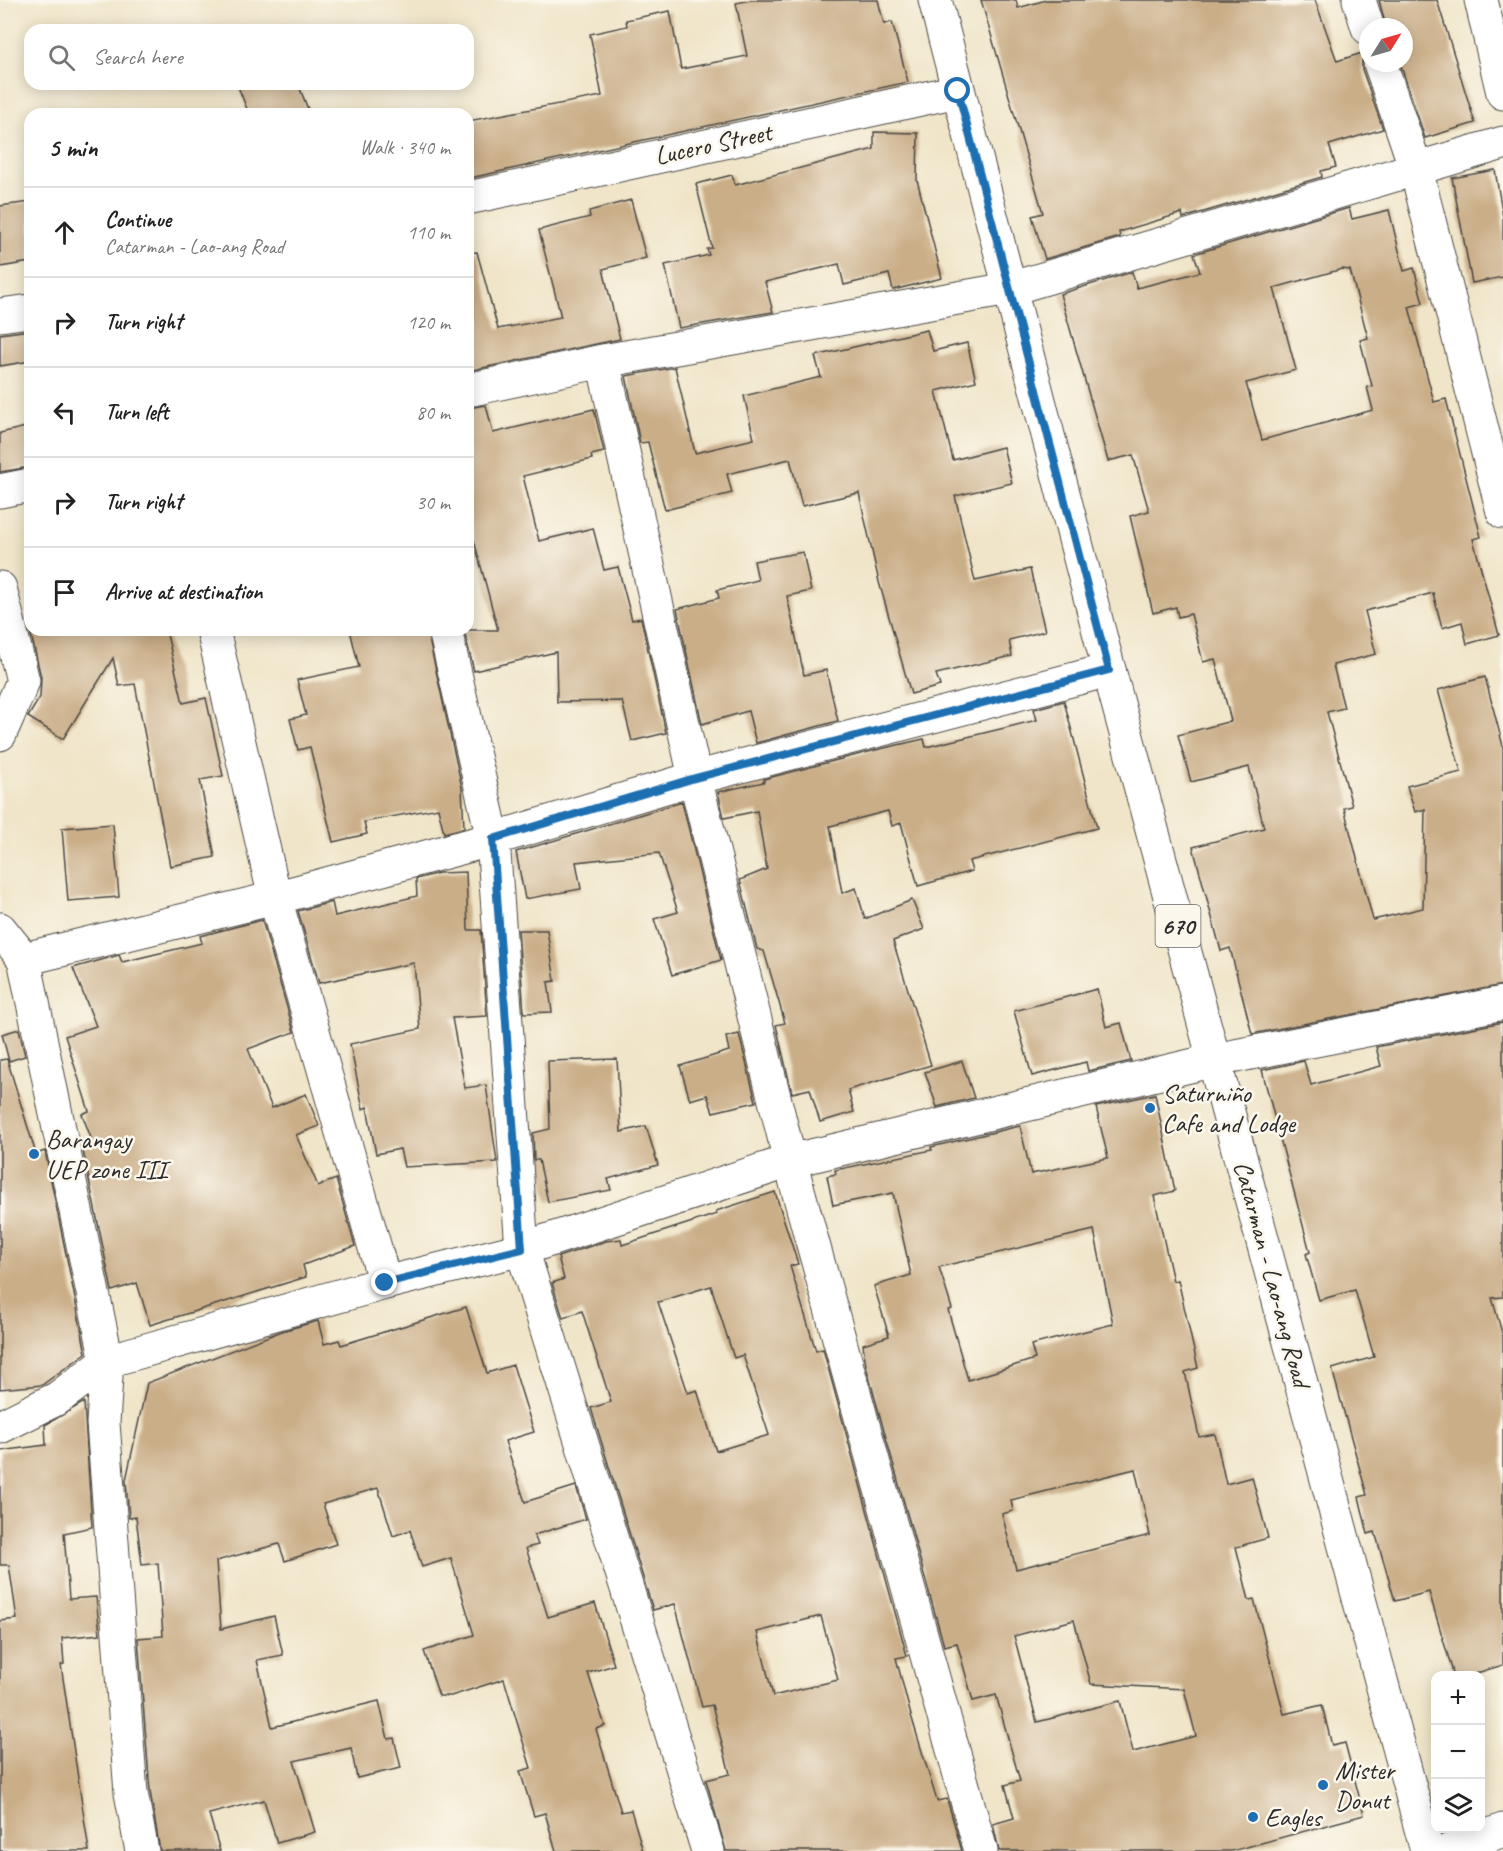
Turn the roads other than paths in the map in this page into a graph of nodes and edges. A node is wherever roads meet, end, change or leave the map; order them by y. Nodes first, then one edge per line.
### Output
1 (935, 0) edge
2 (1359, 0) edge
3 (1481, 0) edge
4 (1365, 18) edge
5 (1383, 72) edge
6 (958, 91) junction
7 (1503, 93) edge
8 (1503, 143) edge
9 (1416, 170) junction
10 (474, 197) edge
11 (1009, 289) junction
12 (24, 312) edge
13 (0, 315) edge
14 (603, 362) junction
15 (474, 389) edge
16 (24, 486) edge
17 (0, 491) edge
18 (1503, 512) edge
19 (0, 588) edge
20 (214, 636) edge
21 (446, 636) edge
22 (1109, 670) junction
23 (0, 734) edge
24 (695, 778) junction
25 (493, 839) junction
26 (275, 898) junction
27 (0, 929) edge
28 (24, 959) junction
29 (1503, 1003) edge
30 (1215, 1060) junction
31 (790, 1161) junction
32 (522, 1249) junction
33 (385, 1283) junction
34 (107, 1361) junction
35 (0, 1427) edge
36 (1503, 1830) edge
37 (142, 1851) edge
38 (708, 1851) edge
39 (981, 1851) edge
40 (1427, 1851) edge
41 (1448, 1851) edge

1 - 6 street, Catarman - Lao-ang Road / 670
2 - 4 street
3 - 7 street
5 - 9 street
6 - 10 street, Lucero Street
6 - 11 street, Catarman - Lao-ang Road / 670
8 - 9 street
9 - 11 street
9 - 18 street
11 - 14 street
11 - 22 street, Catarman - Lao-ang Road / 670
12 - 13 street
14 - 15 street
14 - 24 street
16 - 17 street
19 - 23 street
20 - 26 street
21 - 25 street
22 - 24 street
22 - 30 street, Catarman - Lao-ang Road / 670
24 - 25 street
24 - 31 street
25 - 26 street
25 - 32 street
26 - 28 street
26 - 33 street
27 - 28 street
28 - 34 street
29 - 30 street
30 - 31 street
30 - 40 street, Catarman - Lao-ang Road / 670
31 - 32 street
31 - 39 street
32 - 33 street
32 - 38 street
33 - 34 street
34 - 35 street
34 - 37 street
36 - 41 street

